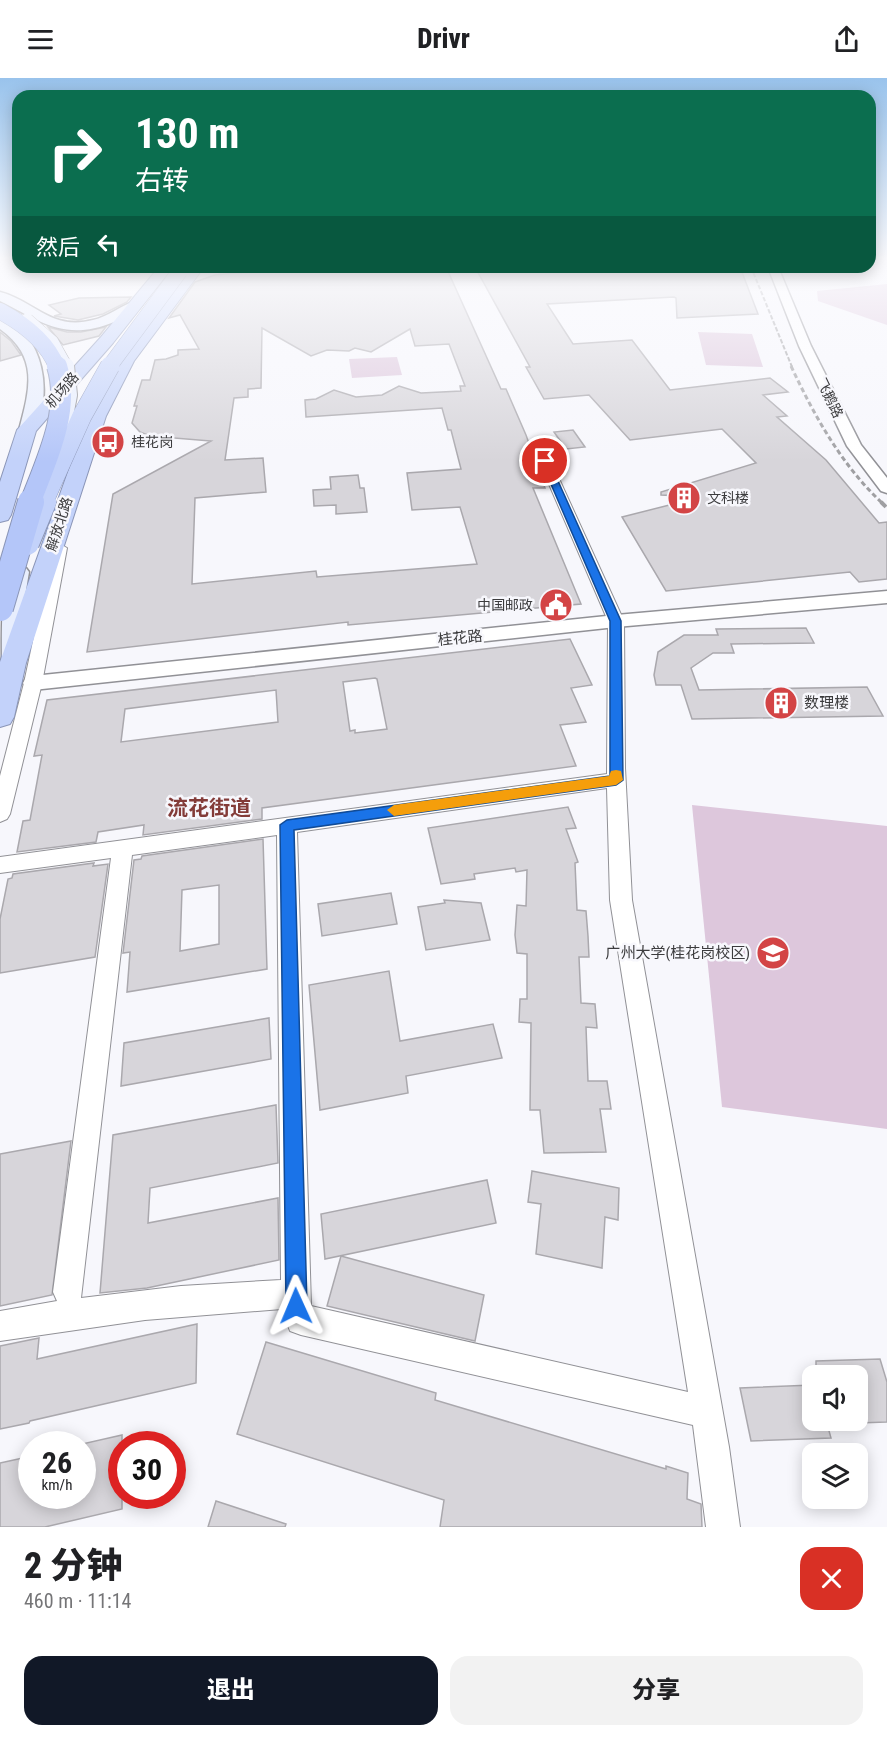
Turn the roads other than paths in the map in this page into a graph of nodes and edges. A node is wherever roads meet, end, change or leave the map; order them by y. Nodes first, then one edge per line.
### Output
1 (5, 327) edge
2 (26, 327) edge
3 (34, 327) edge
4 (53, 327) edge
5 (118, 327) edge
6 (136, 327) edge
7 (149, 327) edge
8 (797, 327) edge
9 (18, 337) junction
10 (107, 340) junction
11 (140, 341) junction
12 (94, 421) junction
13 (27, 429) junction
14 (545, 461) dead end
15 (76, 472) junction
16 (887, 488) edge
17 (0, 515) edge
18 (887, 597) edge
19 (0, 610) edge
20 (616, 621) junction
21 (13, 663) junction
22 (33, 683) junction
23 (0, 717) edge
24 (616, 780) junction
25 (0, 814) edge
26 (287, 825) junction
27 (123, 848) junction
28 (0, 865) edge
29 (68, 1292) dead end
30 (296, 1306) junction
31 (0, 1326) edge
32 (707, 1412) junction
33 (723, 1527) edge

1 - 9 main road
2 - 19 highway, bridge
3 - 21 main road, bridge
4 - 9 main road
5 - 10 highway, 机场路
6 - 19 highway, bridge
7 - 11 highway
8 - 16 street, 飞鹅路
9 - 13 main road
10 - 11 highway
10 - 13 highway, 机场路
11 - 12 highway, 解放北路
12 - 13 highway
12 - 15 highway, 解放北路
13 - 17 highway
14 - 20 street
15 - 21 highway, 解放北路
15 - 22 street
18 - 20 street, 桂花路
20 - 22 street, 桂花路
20 - 24 street
21 - 23 highway, 解放北路
22 - 25 street
24 - 26 street
24 - 32 street
26 - 27 street
26 - 30 street
27 - 28 street
27 - 29 street
30 - 31 street
30 - 32 street
32 - 33 street

